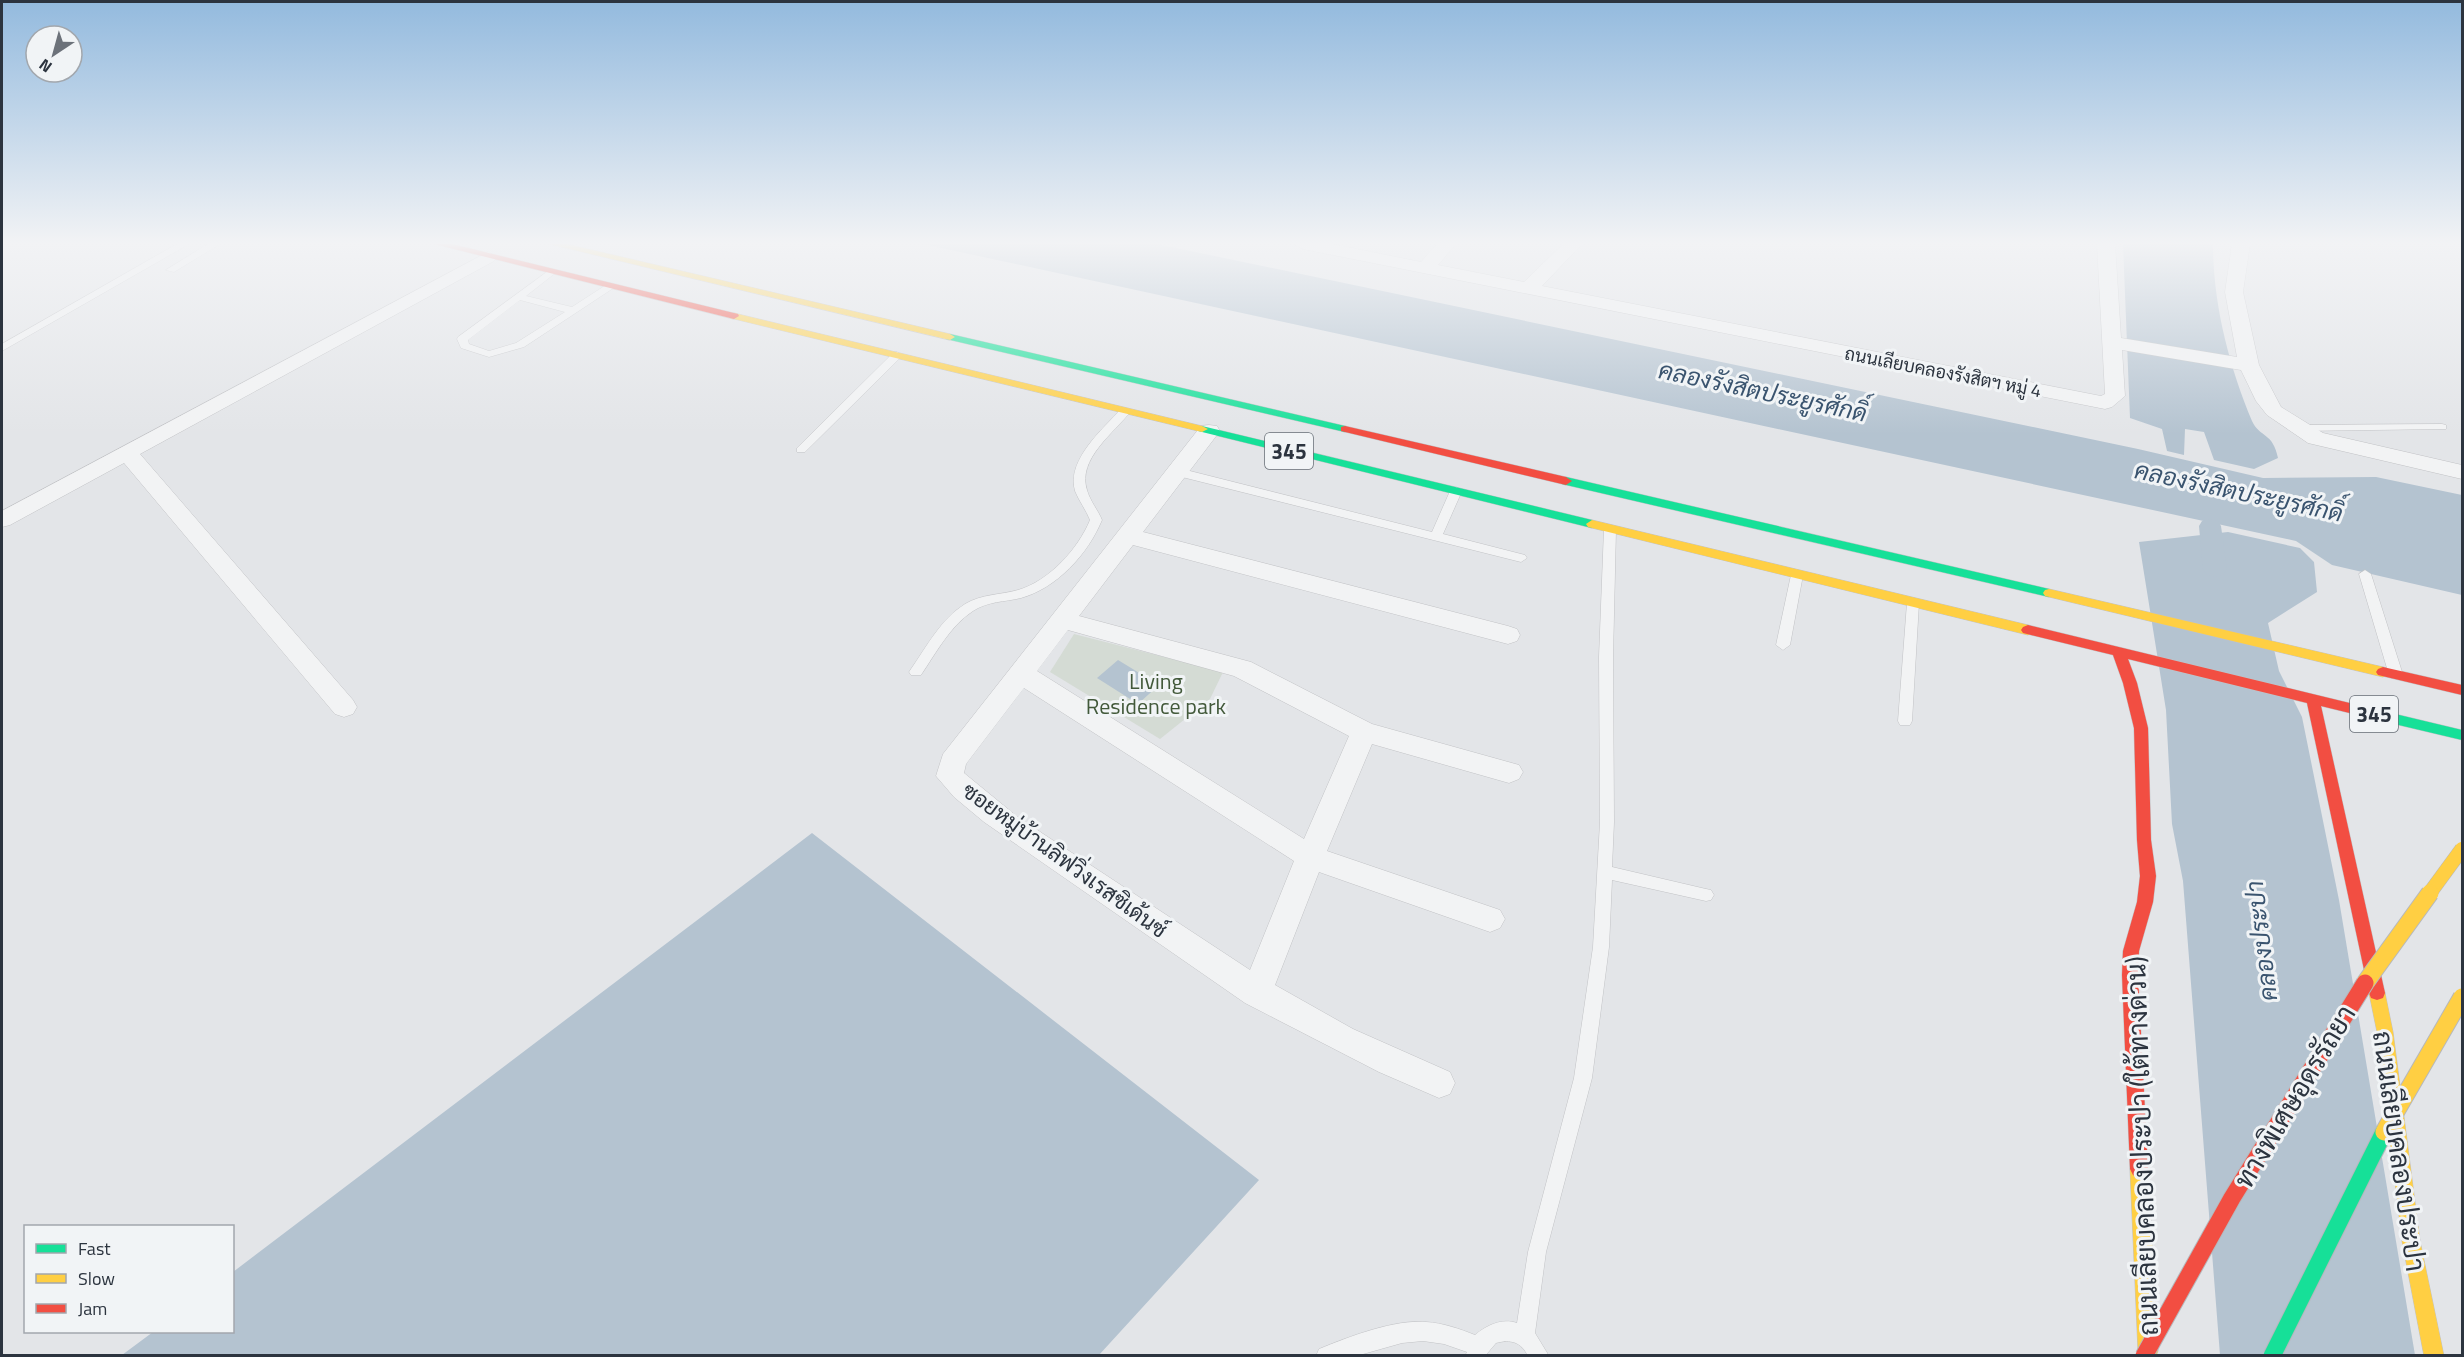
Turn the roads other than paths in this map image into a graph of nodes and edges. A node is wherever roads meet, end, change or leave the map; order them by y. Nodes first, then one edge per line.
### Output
1 (73, 307) edge
2 (395, 307) edge
3 (505, 307) edge
4 (560, 307) edge
5 (580, 307) edge
6 (696, 307) edge
7 (799, 307) edge
8 (1620, 307) edge
9 (2114, 307) edge
10 (2236, 307) edge
11 (574, 311) junction
12 (495, 315) junction
13 (511, 318) dead end
14 (534, 325) dead end
15 (549, 328) junction
16 (2118, 344) junction
17 (2, 348) edge
18 (897, 355) junction
19 (2242, 363) junction
20 (1125, 411) junction
21 (1261, 427) junction
22 (2442, 427) dead end
23 (1209, 431) junction
24 (2307, 433) junction
25 (801, 450) dead end
26 (126, 452) junction
27 (1178, 472) junction
28 (2463, 472) edge
29 (1456, 491) junction
30 (2, 520) edge
31 (1610, 529) junction
32 (1128, 536) junction
33 (1436, 537) junction
34 (1521, 558) dead end
35 (2365, 574) dead end
36 (1797, 575) junction
37 (1913, 603) junction
38 (1063, 620) junction
39 (1508, 635) dead end
40 (1783, 645) dead end
41 (2119, 653) junction
42 (916, 672) dead end
43 (1022, 674) junction
44 (2396, 675) junction
45 (2463, 690) edge
46 (2313, 699) junction
47 (344, 707) dead end
48 (1905, 721) dead end
49 (1364, 732) junction
50 (2463, 735) edge
51 (1509, 772) dead end
52 (2463, 849) edge
53 (1310, 857) junction
54 (1605, 872) junction
55 (1706, 895) dead end
56 (1490, 919) dead end
57 (1256, 993) junction
58 (2463, 997) edge
59 (1438, 1083) dead end
60 (1526, 1338) junction
61 (1476, 1351) edge
62 (1326, 1356) edge
63 (1539, 1356) edge
64 (2146, 1356) edge
65 (2272, 1356) edge
66 (2434, 1356) edge

1 - 17 lane
2 - 26 street
3 - 12 lane
4 - 11 lane
5 - 11 lane
6 - 18 main road, 345
7 - 21 main road, 345
8 - 16 street, ถนนเลียบคลองรังสิตฯ หมู่ 4
9 - 16 street
10 - 19 street
11 - 15 lane
12 - 13 lane
12 - 15 lane
14 - 15 lane
16 - 19 street
18 - 20 main road, 345
18 - 25 lane
19 - 24 street
20 - 23 main road, 345
20 - 42 lane
21 - 23 main road, 345
21 - 29 main road, 345
21 - 44 main road, 345
22 - 24 lane
23 - 27 street, ซอยหมู่บ้านลิฟวิ่งเรสซิเด้นซ์
24 - 28 street
26 - 30 street
26 - 47 street
27 - 32 street, ซอยหมู่บ้านลิฟวิ่งเรสซิเด้นซ์
27 - 33 lane
29 - 31 main road, 345
29 - 33 lane
31 - 36 main road, 345
31 - 54 lane
32 - 38 street, ซอยหมู่บ้านลิฟวิ่งเรสซิเด้นซ์
32 - 39 street
33 - 34 lane
35 - 44 lane
36 - 37 main road, 345
36 - 40 lane
37 - 41 main road, 345
37 - 48 lane
38 - 43 street, ซอยหมู่บ้านลิฟวิ่งเรสซิเด้นซ์
38 - 49 street
41 - 46 main road, 345
41 - 64 main road, ถนนเลียบคลองประปา (ใต้ทางด่วน)
43 - 53 street
43 - 57 street, ซอยหมู่บ้านลิฟวิ่งเรสซิเด้นซ์
44 - 45 main road, 345
46 - 50 main road, 345
46 - 66 main road, ถนนเลียบคลองประปา
49 - 51 street
49 - 53 street
52 - 64 main road, ทางพิเศษอุดรรัถยา, bridge
53 - 56 street
53 - 57 street
54 - 55 lane
54 - 60 lane
57 - 59 street, ซอยหมู่บ้านลิฟวิ่งเรสซิเด้นซ์
58 - 65 main road, bridge
60 - 61 lane
60 - 63 lane
61 - 62 lane

